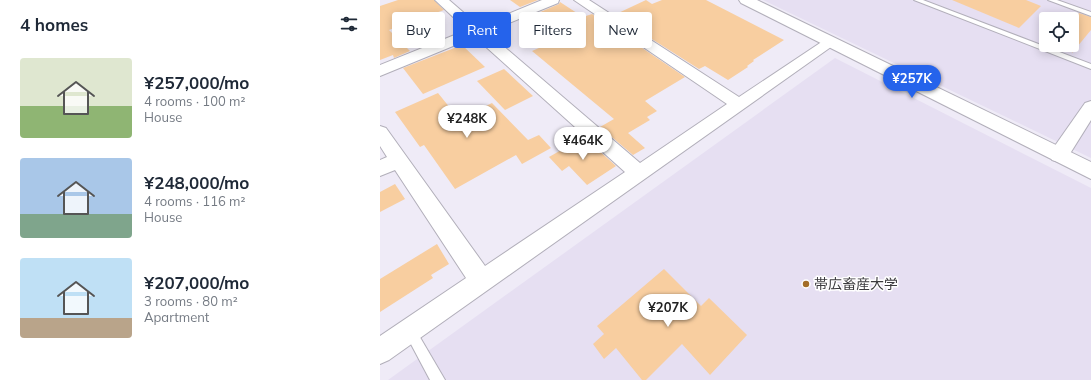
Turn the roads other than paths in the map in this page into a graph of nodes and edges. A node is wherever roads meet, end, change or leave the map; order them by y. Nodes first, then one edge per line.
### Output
1 (441, 0) edge
2 (553, 0) edge
3 (580, 0) edge
4 (746, 0) edge
5 (916, 0) edge
6 (1050, 0) edge
7 (454, 12) edge
8 (1091, 14) edge
9 (511, 17) edge
10 (453, 41) edge
11 (831, 42) junction
12 (494, 48) edge
13 (1091, 67) edge
14 (380, 71) edge
15 (740, 105) junction
16 (1091, 107) edge
17 (380, 132) edge
18 (1059, 155) junction
19 (398, 160) junction
20 (380, 169) edge
21 (1091, 171) edge
22 (640, 174) junction
23 (482, 282) junction
24 (410, 331) junction
25 (380, 351) edge
26 (438, 380) edge

1 - 7 street
2 - 9 street
3 - 15 street
4 - 11 street
5 - 13 lane
6 - 8 lane
10 - 14 street
11 - 15 street
11 - 18 street
12 - 22 street
15 - 22 street
16 - 18 street
17 - 19 street
18 - 21 street
19 - 20 street
19 - 23 street
22 - 23 street
23 - 24 street
24 - 25 street
24 - 26 lane

